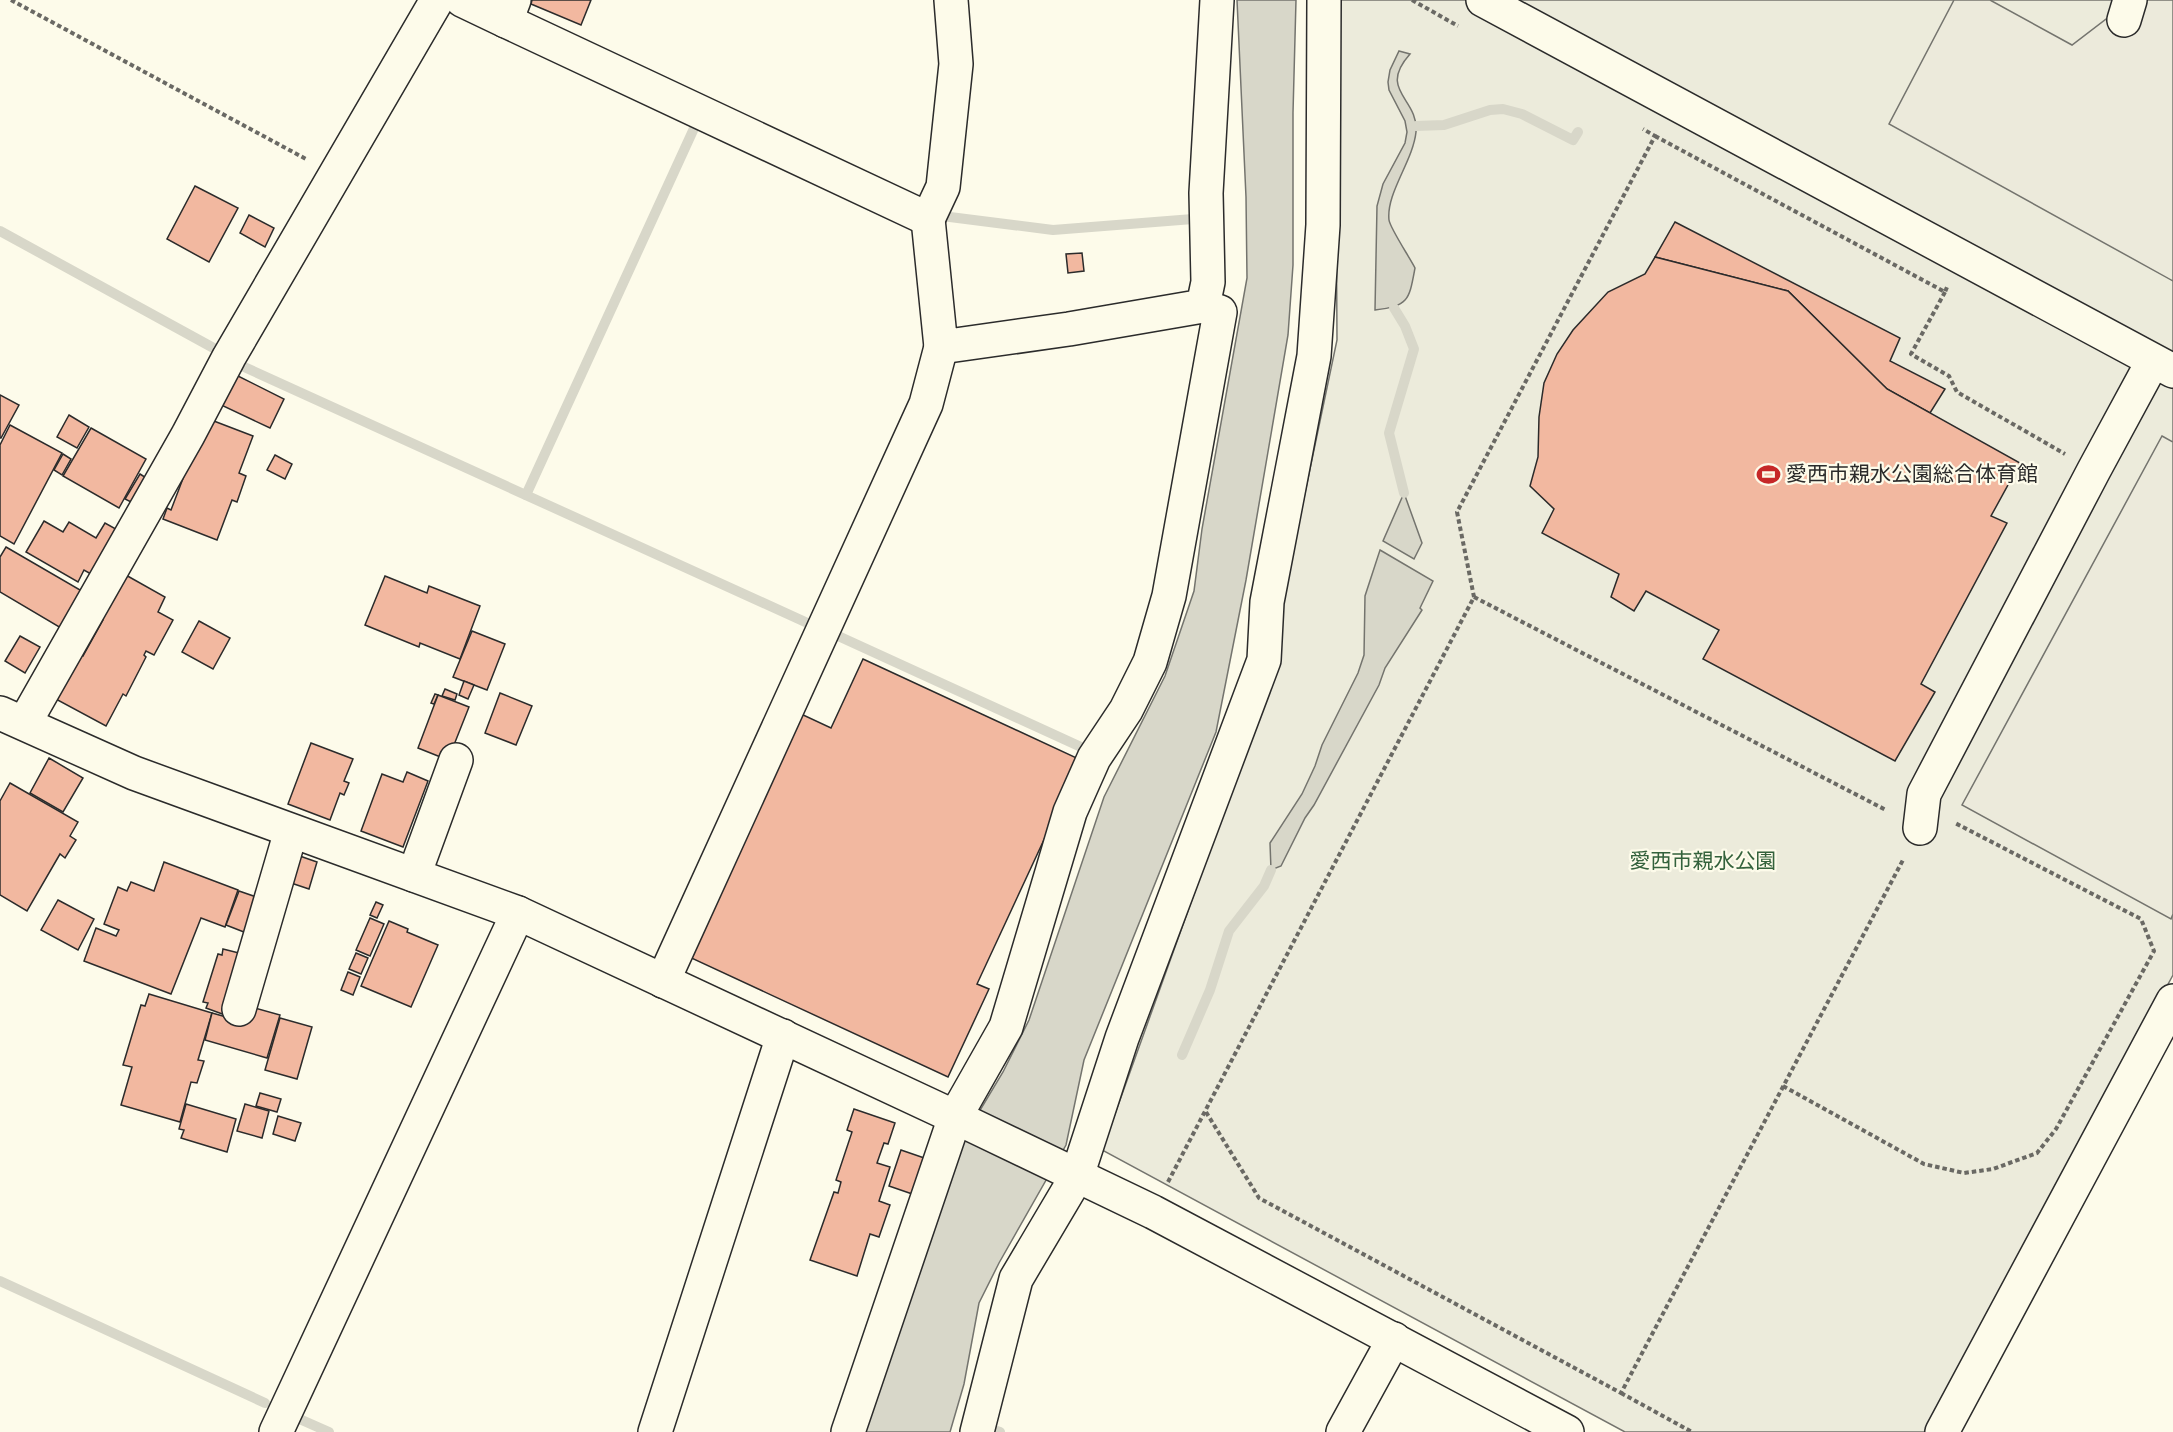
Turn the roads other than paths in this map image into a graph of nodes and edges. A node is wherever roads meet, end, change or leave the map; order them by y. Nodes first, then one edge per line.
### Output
1 (437, 0) edge
2 (462, 0) edge
3 (951, 0) edge
4 (1217, 0) edge
5 (1324, 0) edge
6 (1483, 0) edge
7 (510, 10) edge
8 (928, 219) junction
9 (1203, 306) junction
10 (941, 347) junction
11 (2163, 366) edge
12 (12, 717) edge
13 (456, 760) dead end
14 (1920, 828) road end
15 (291, 831) junction
16 (414, 875) junction
17 (518, 913) junction
18 (663, 981) junction
19 (2173, 1000) edge
20 (239, 1009) dead end
21 (783, 1036) junction
22 (958, 1119) junction
23 (1073, 1173) junction
24 (1394, 1340) junction
25 (276, 1432) edge
26 (655, 1432) edge
27 (848, 1432) edge
28 (977, 1432) edge
29 (1343, 1432) edge
30 (1567, 1432) edge
31 (1942, 1432) edge

1 - 12 street
2 - 7 street
3 - 8 street
4 - 9 street
5 - 23 street
6 - 11 street
7 - 8 street
8 - 10 street
9 - 10 street
9 - 22 street
10 - 18 street
11 - 14 street
12 - 15 street
13 - 16 street
15 - 16 street
15 - 20 street
16 - 17 street
17 - 18 street
17 - 25 street
18 - 21 street
19 - 31 street
21 - 22 street
21 - 26 street
22 - 23 street
22 - 27 street
23 - 24 street
23 - 28 street
24 - 29 street
24 - 30 street

